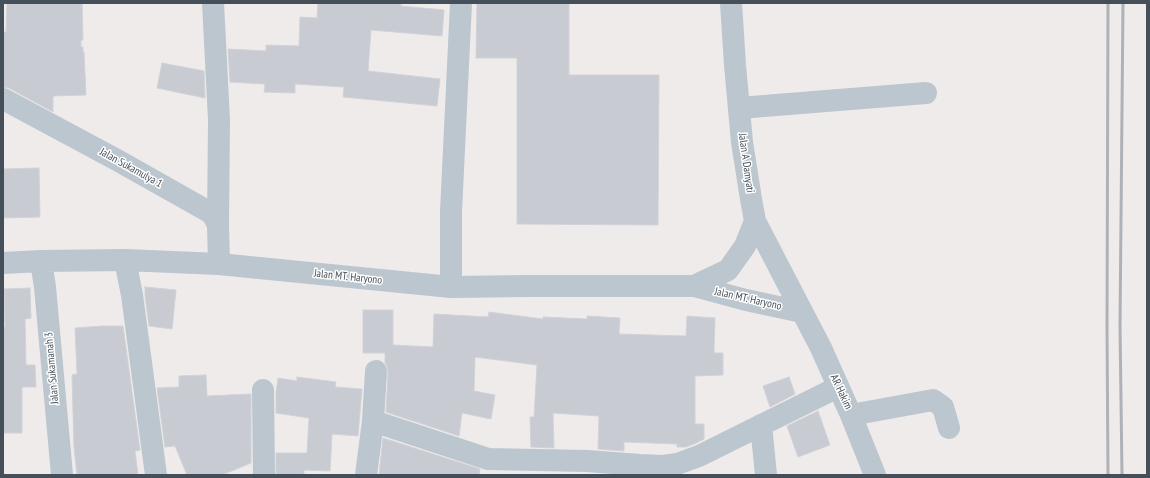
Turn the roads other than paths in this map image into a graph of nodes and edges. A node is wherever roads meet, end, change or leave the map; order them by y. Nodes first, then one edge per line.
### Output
1 (213, 3) edge
2 (461, 3) edge
3 (731, 3) edge
4 (926, 92) dead end
5 (3, 99) edge
6 (739, 108) junction
7 (755, 221) junction
8 (218, 225) junction
9 (125, 260) junction
10 (41, 261) junction
11 (3, 263) edge
12 (219, 264) junction
13 (694, 286) junction
14 (451, 287) junction
15 (802, 312) junction
16 (376, 371) dead end
17 (838, 387) junction
18 (263, 390) dead end
19 (851, 415) junction
20 (373, 421) junction
21 (761, 425) junction
22 (948, 428) dead end
23 (487, 467) edge
24 (641, 470) edge
25 (62, 475) edge
26 (156, 475) edge
27 (264, 475) edge
28 (366, 475) edge
29 (766, 475) edge
30 (874, 475) edge

1 - 8 street
2 - 14 street
3 - 6 street, Jalan A Damyati
4 - 6 street
5 - 8 street, Jalan Sukamulya 1
6 - 7 street, Jalan A Damyati
7 - 13 street, Jalan MT. Haryono
7 - 15 street, Jalan A Damyati
8 - 12 street
9 - 10 street, Jalan MT. Haryono
9 - 12 street, Jalan MT. Haryono
9 - 26 street
10 - 11 street, Jalan MT. Haryono
10 - 25 street, Jalan Sukamanah 3
12 - 14 street, Jalan MT. Haryono
13 - 14 street, Jalan MT. Haryono
13 - 15 street, Jalan MT. Haryono
15 - 17 street, AR Hakim
16 - 20 street
17 - 19 street, AR Hakim
17 - 21 street
18 - 27 street
19 - 22 street
19 - 30 street, AR Hakim
20 - 23 street
20 - 28 street
21 - 24 street
21 - 29 street
23 - 24 street

